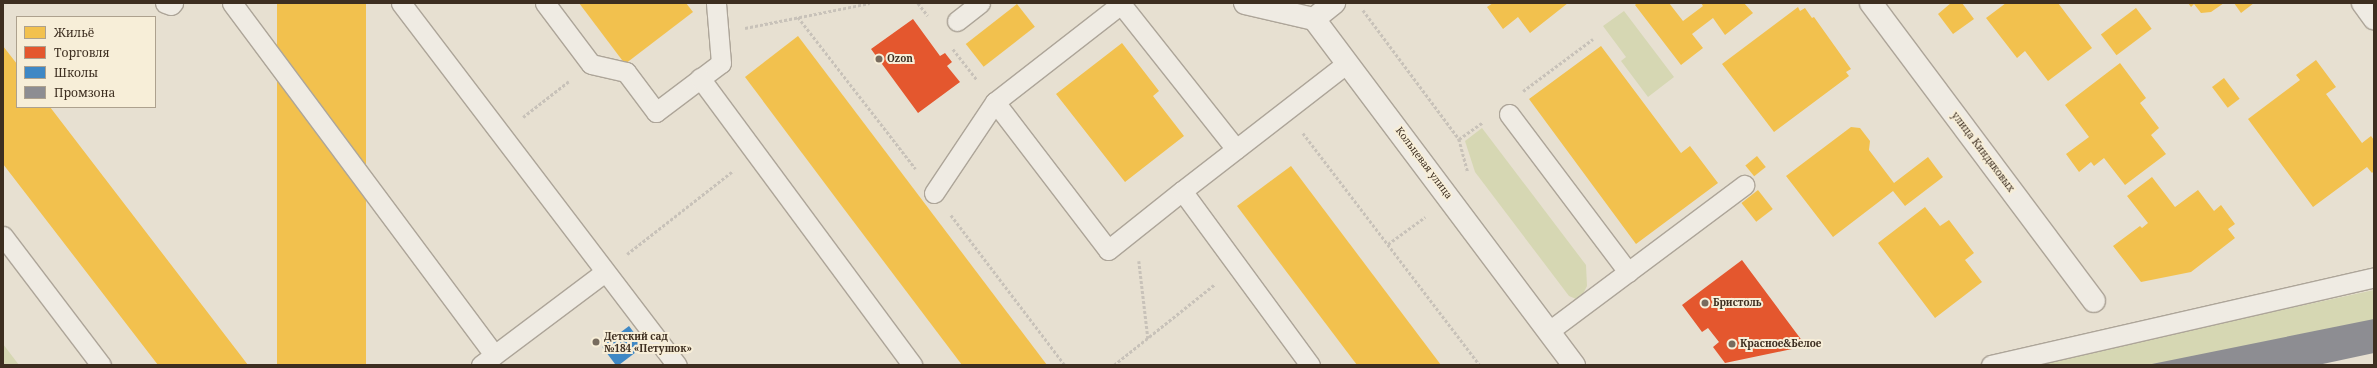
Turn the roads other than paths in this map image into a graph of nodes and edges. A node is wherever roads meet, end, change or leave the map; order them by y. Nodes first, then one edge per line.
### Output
1 (165, 3) edge
2 (173, 3) edge
3 (232, 3) edge
4 (401, 3) edge
5 (545, 3) edge
6 (716, 3) edge
7 (980, 3) edge
8 (1122, 3) edge
9 (1245, 3) edge
10 (1334, 3) edge
11 (1871, 3) edge
12 (2363, 3) edge
13 (2374, 18) edge
14 (1314, 19) junction
15 (957, 21) dead end
16 (1347, 63) junction
17 (700, 78) junction
18 (995, 102) junction
19 (1509, 114) dead end
20 (1236, 149) junction
21 (1744, 185) dead end
22 (1182, 191) junction
23 (934, 193) dead end
24 (3, 236) edge
25 (605, 272) junction
26 (1628, 272) junction
27 (2374, 277) edge
28 (2094, 302) dead end
29 (1549, 331) junction
30 (487, 360) edge
31 (101, 365) edge
32 (677, 365) edge
33 (912, 365) edge
34 (1310, 365) edge
35 (1574, 365) edge
36 (1991, 365) edge

1 - 2 lane
3 - 30 lane
4 - 25 lane
5 - 17 lane
6 - 17 lane
7 - 15 lane
8 - 18 lane
8 - 20 lane
9 - 14 street
10 - 14 street
11 - 28 street, улица Киндяковых
12 - 13 street
14 - 16 street, Кольцевая улица
16 - 20 lane
16 - 29 street, Кольцевая улица
17 - 33 lane
18 - 22 lane
18 - 23 lane
19 - 26 lane
20 - 22 lane
21 - 26 lane
22 - 34 lane
24 - 31 lane
25 - 30 lane
25 - 32 lane
26 - 29 lane
27 - 36 lane
29 - 35 street, Кольцевая улица

